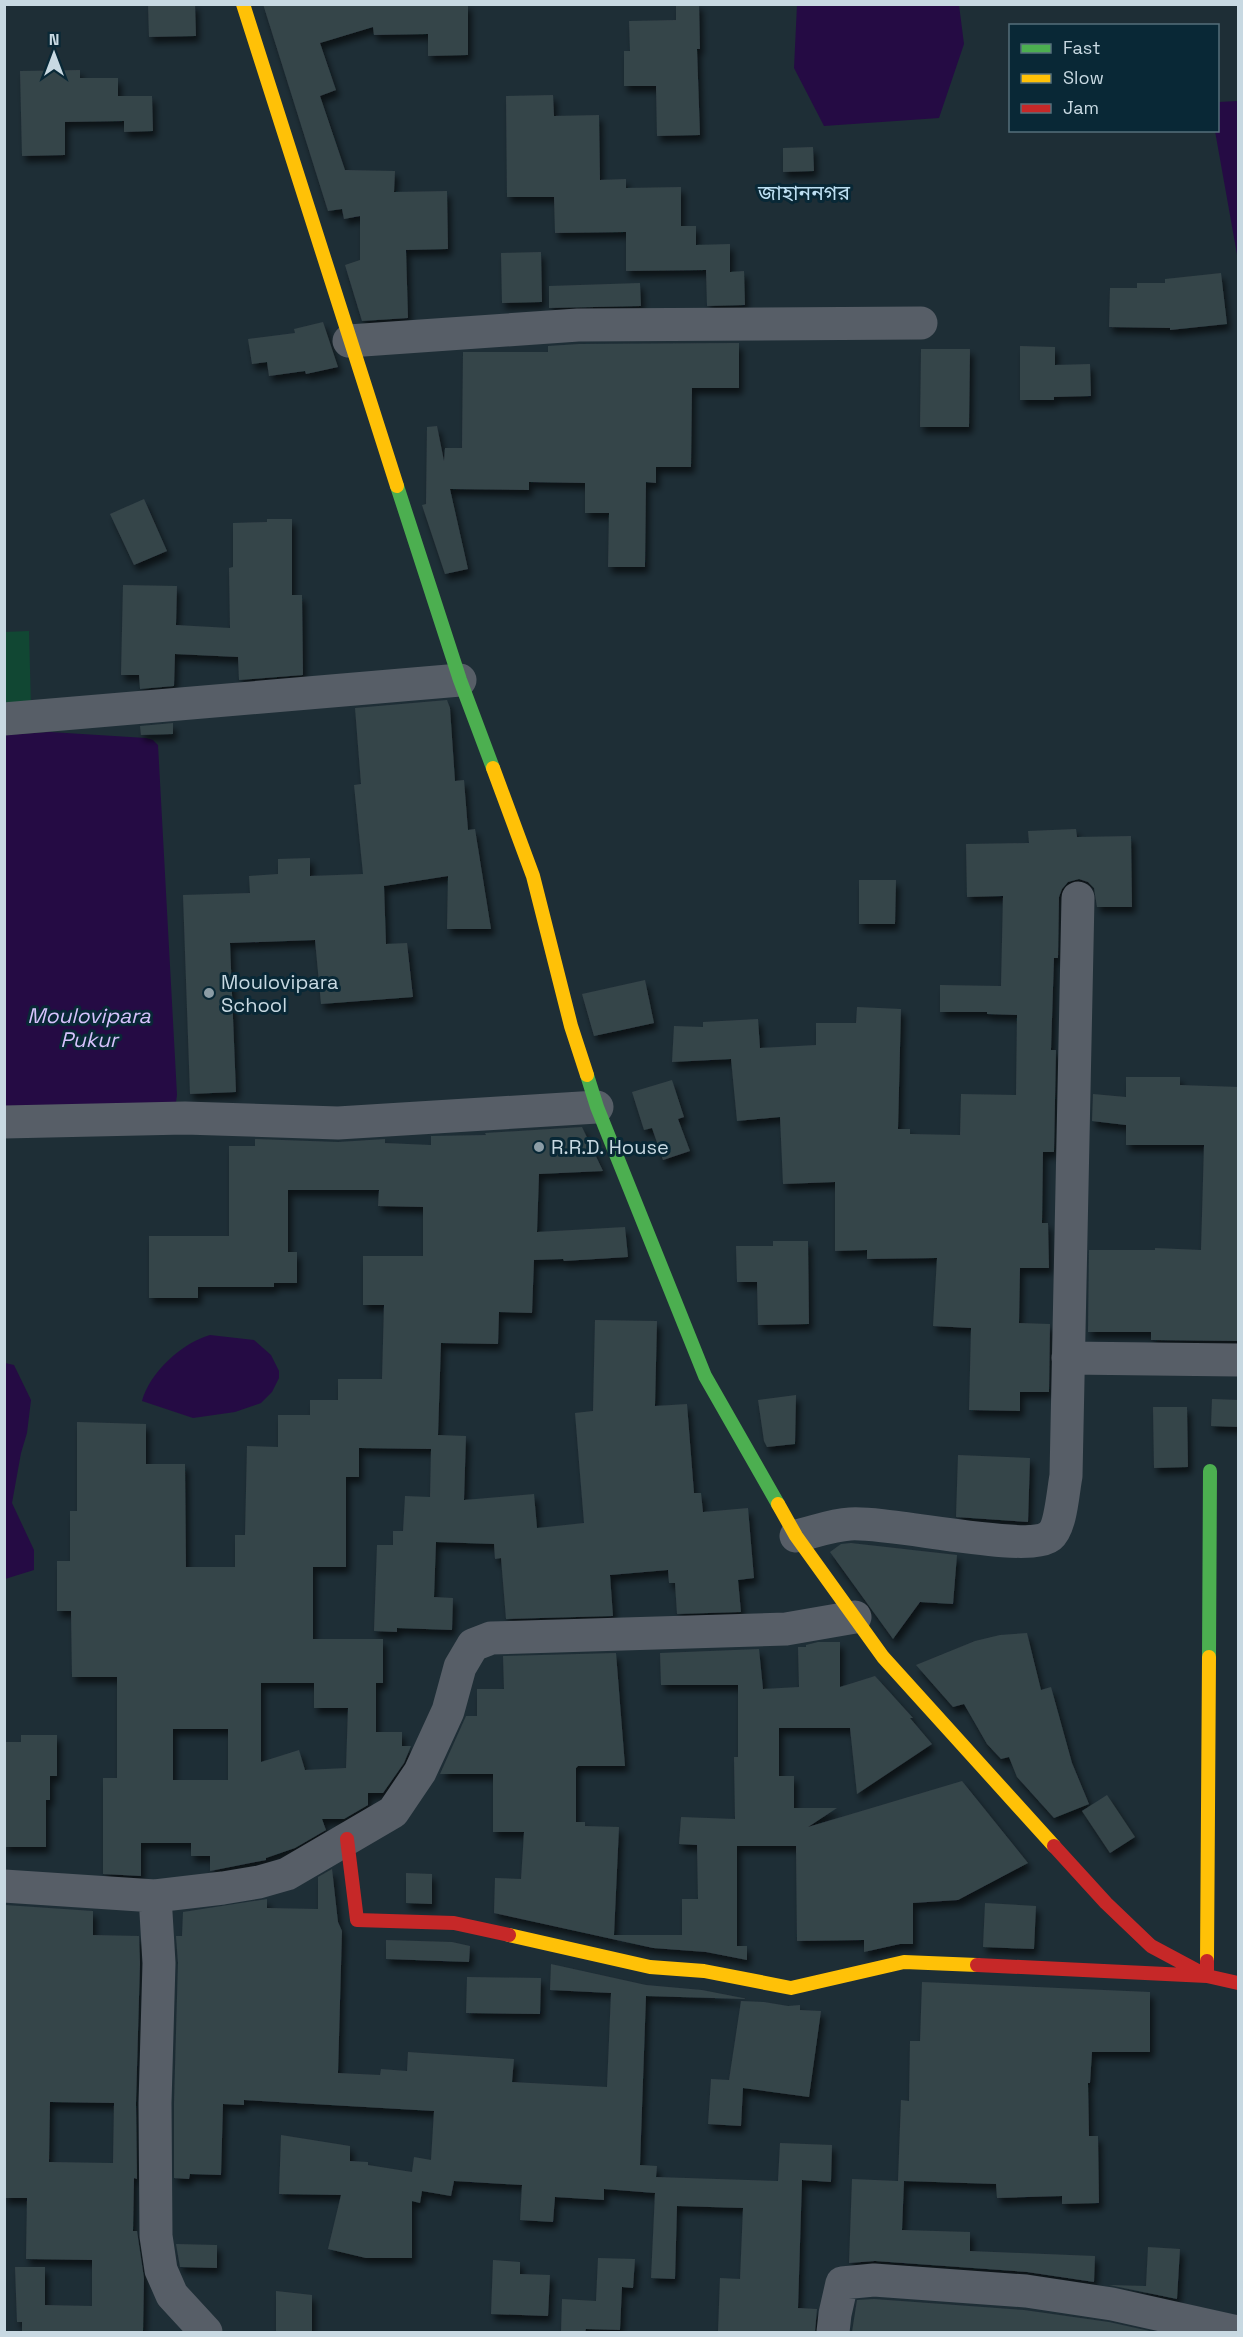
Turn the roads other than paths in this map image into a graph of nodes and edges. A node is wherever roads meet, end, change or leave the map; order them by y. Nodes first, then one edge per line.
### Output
1 (243, 4) edge
2 (921, 323) dead end
3 (349, 341) junction
4 (460, 680) junction
5 (4, 719) edge
6 (1078, 898) dead end
7 (597, 1107) junction
8 (4, 1122) edge
9 (1068, 1358) junction
10 (1239, 1360) edge
11 (1210, 1471) dead end
12 (796, 1536) junction
13 (855, 1617) junction
14 (347, 1839) junction
15 (4, 1886) edge
16 (155, 1896) junction
17 (1207, 1976) junction
18 (1239, 1983) edge
19 (206, 2332) edge
20 (833, 2332) edge
21 (1239, 2332) edge

1 - 3 street
2 - 3 street
3 - 4 street
4 - 5 street
4 - 7 street
6 - 9 street
7 - 8 street
7 - 12 street
9 - 10 street
9 - 12 street
11 - 17 street
12 - 13 street
13 - 14 street
13 - 17 street
14 - 16 street
14 - 17 street
15 - 16 street
16 - 19 street
17 - 18 street
20 - 21 street

